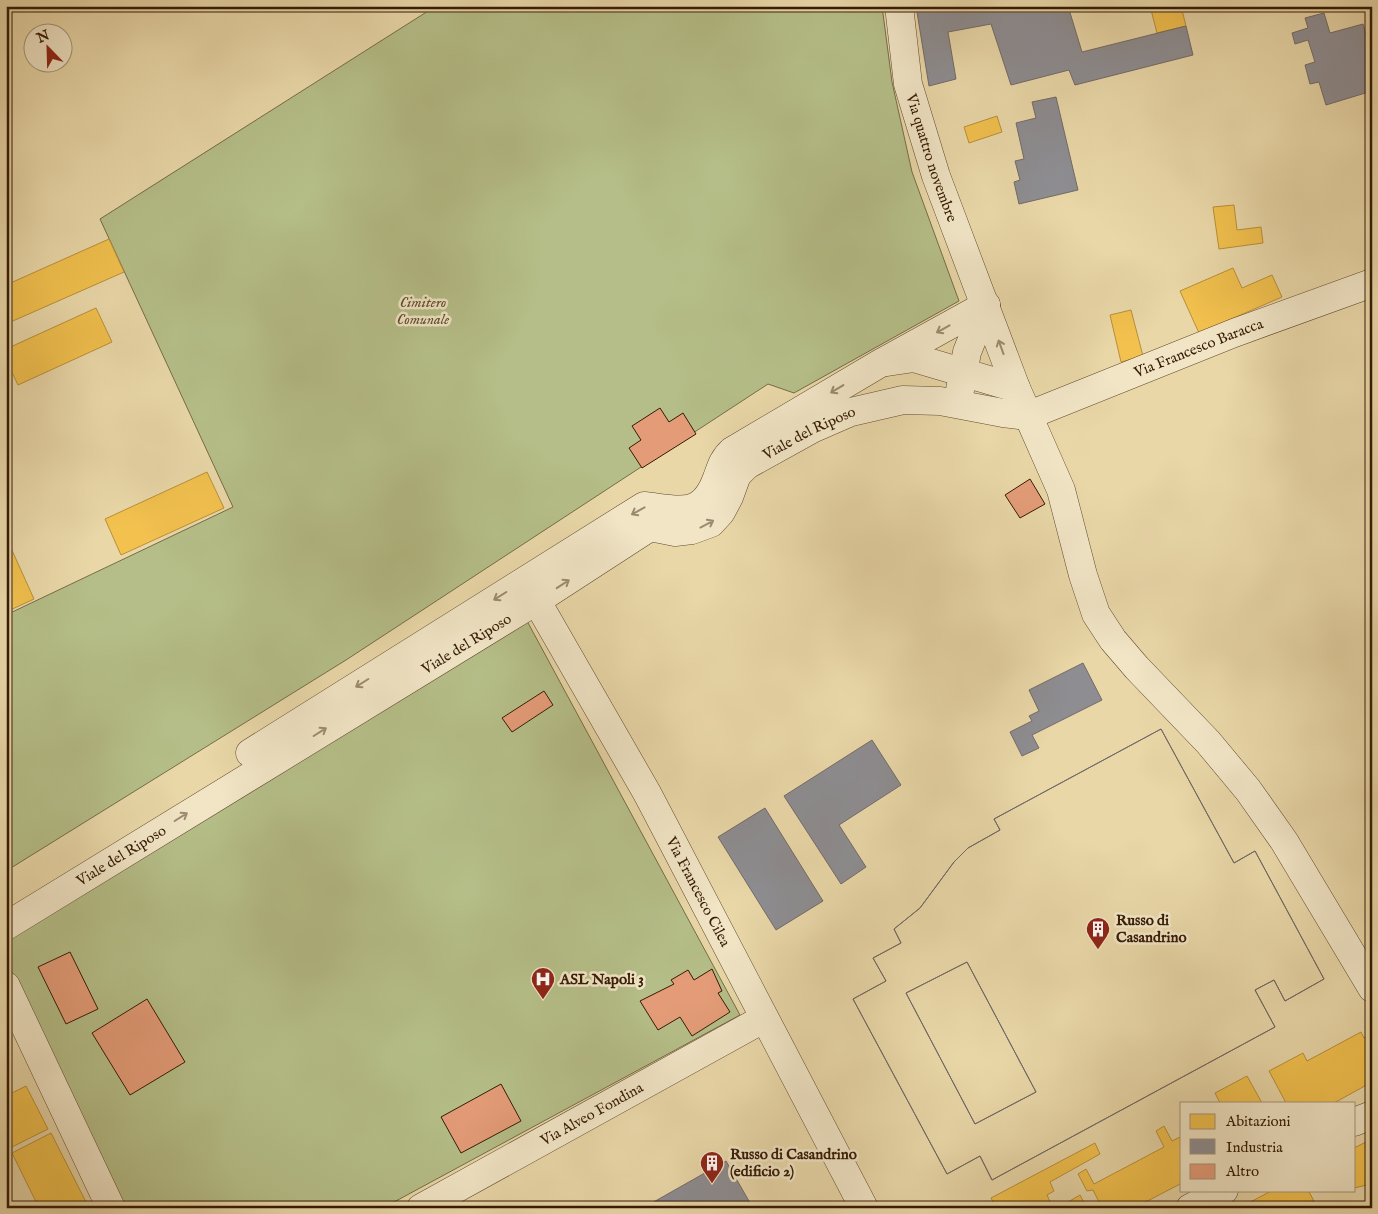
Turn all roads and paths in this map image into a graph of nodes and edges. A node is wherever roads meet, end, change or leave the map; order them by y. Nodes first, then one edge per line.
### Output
1 (899, 6) edge
2 (1372, 283) edge
3 (986, 306) junction
4 (879, 364) junction
5 (935, 365) junction
6 (963, 372) junction
7 (1016, 388) junction
8 (923, 401) junction
9 (962, 406) junction
10 (1027, 416) junction
11 (531, 590) junction
12 (6, 906) edge
13 (6, 926) edge
14 (6, 986) edge
15 (1372, 988) edge
16 (764, 1019) junction
17 (1372, 1115) edge
18 (1356, 1121) edge
19 (1220, 1192) edge
20 (111, 1208) edge
21 (421, 1208) edge
22 (864, 1208) edge
23 (1190, 1208) edge

1 - 3 street, Via quattro novembre
2 - 10 street, Via Francesco Baracca
3 -> 4 street, Viale del Riposo
3 - 6 street
7 -> 3 street, Via quattro novembre
4 - 5 street, Viale del Riposo
4 -> 11 street, Viale del Riposo
5 - 6 street, Viale del Riposo
5 - 8 street, Viale del Riposo
6 - 7 street, Viale del Riposo
6 - 9 street
7 - 10 street
8 - 9 street, Viale del Riposo
11 -> 8 street, Viale del Riposo
9 - 10 street, Viale del Riposo
10 - 15 street
11 -> 12 street, Viale del Riposo
13 -> 11 street, Viale del Riposo
11 - 16 street, Via Francesco Cilea
14 - 20 street
16 - 21 street, Via Alveo Fondina
16 - 22 street, Via Francesco Cilea
17 - 18 street
19 - 23 street

